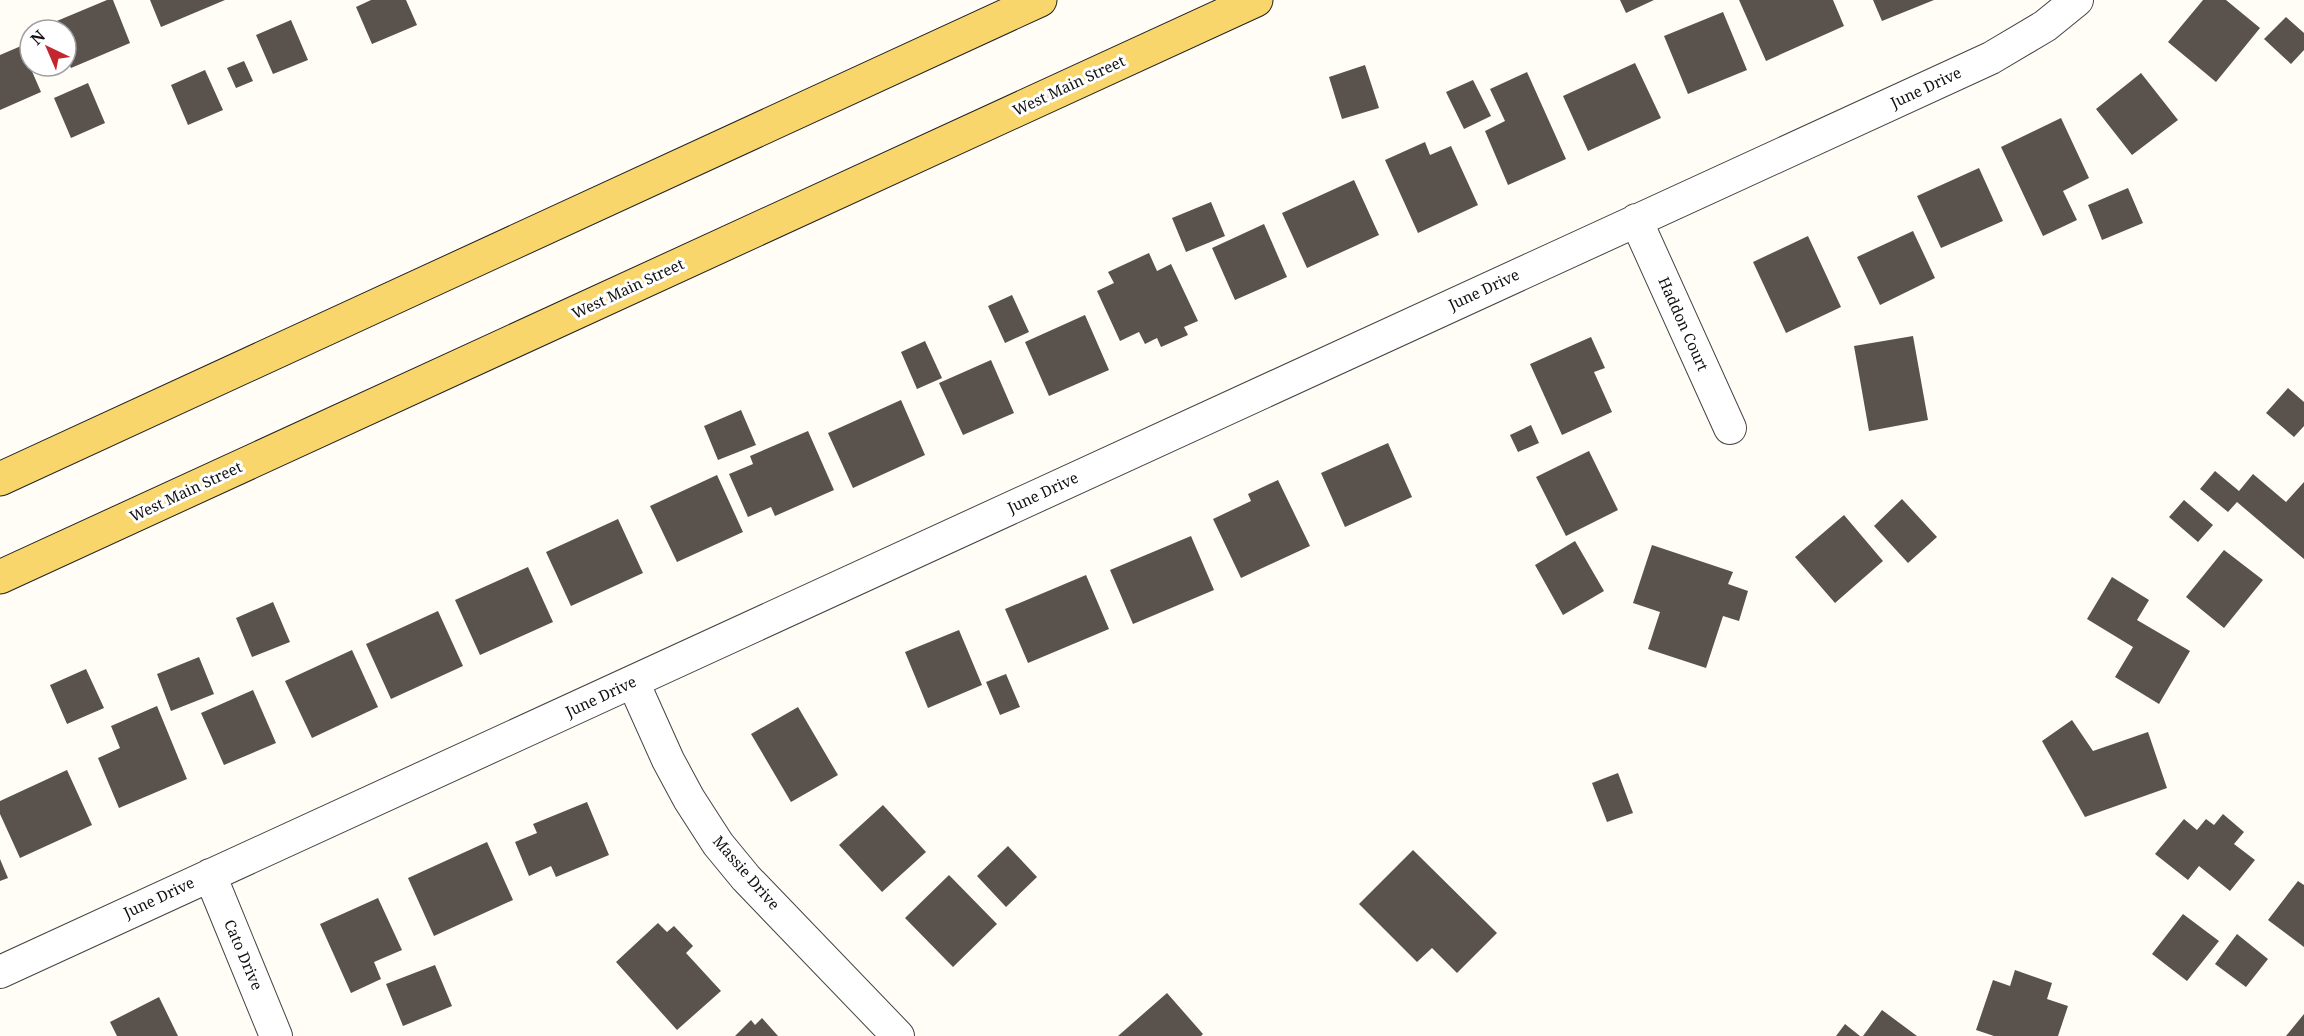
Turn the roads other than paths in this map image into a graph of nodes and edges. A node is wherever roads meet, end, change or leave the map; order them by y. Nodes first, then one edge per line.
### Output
1 (1040, 0) edge
2 (1256, 0) edge
3 (2077, 0) edge
4 (1636, 220) junction
5 (1731, 428) dead end
6 (0, 479) edge
7 (0, 577) edge
8 (633, 682) junction
9 (210, 875) junction
10 (0, 972) edge
11 (276, 1036) edge
12 (898, 1036) edge

1 - 6 main road
2 - 7 main road, West Main Street
3 - 4 street, June Drive
4 - 5 street, Haddon Court
4 - 8 street, June Drive
8 - 9 street, June Drive
8 - 12 street, Massie Drive
9 - 10 street, June Drive
9 - 11 street, Cato Drive

